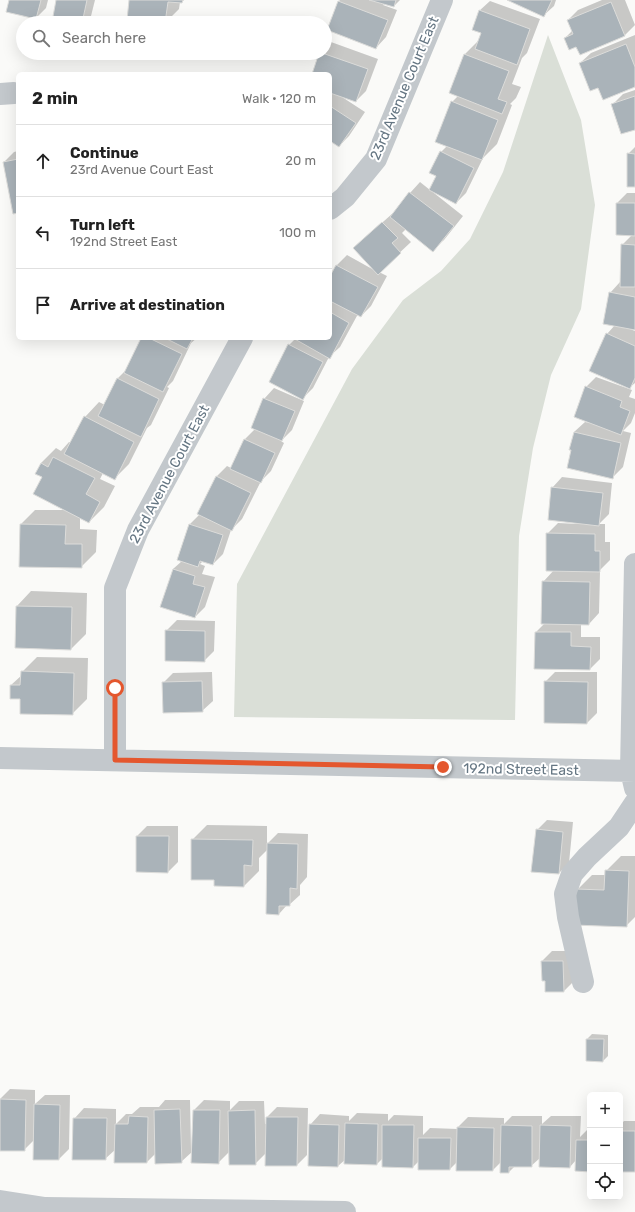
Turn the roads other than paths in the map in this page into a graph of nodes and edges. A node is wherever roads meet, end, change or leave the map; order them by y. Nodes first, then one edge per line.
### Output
1 (442, 0) edge
2 (332, 207) edge
3 (241, 340) edge
4 (635, 569) edge
5 (0, 758) edge
6 (115, 760) junction
7 (634, 777) edge
8 (635, 803) edge
9 (583, 982) dead end
10 (0, 1200) edge
11 (346, 1212) edge

1 - 2 street, 23rd Avenue Court East
3 - 6 street, 23rd Avenue Court East
4 - 7 street
5 - 6 street, 192nd Street East
6 - 7 street, 192nd Street East
8 - 9 street
10 - 11 street

